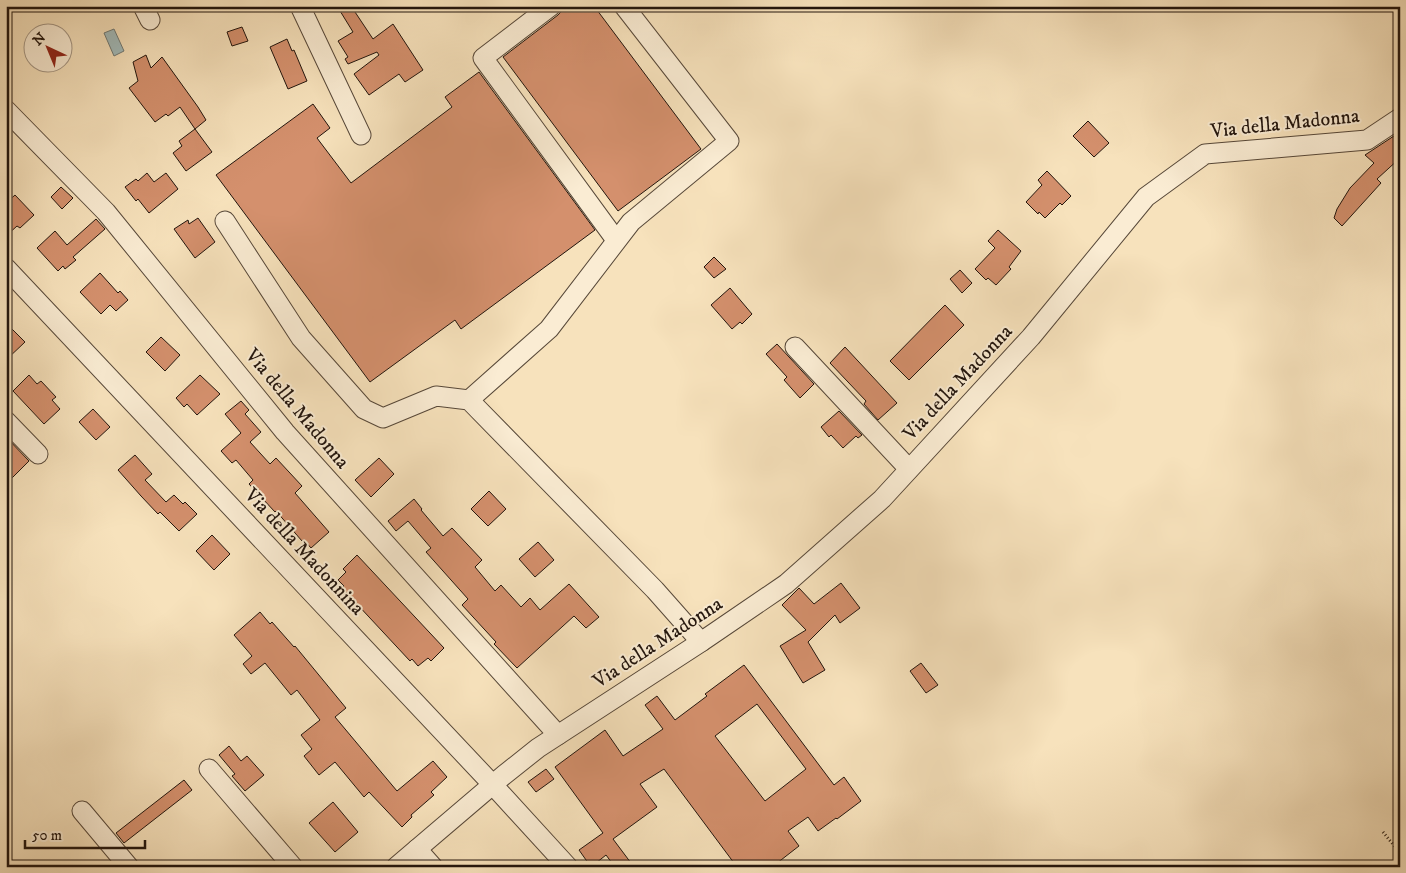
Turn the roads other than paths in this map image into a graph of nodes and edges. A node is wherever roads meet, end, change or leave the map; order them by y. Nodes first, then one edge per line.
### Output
1 (300, 6) edge
2 (551, 6) edge
3 (624, 6) edge
4 (6, 110) edge
5 (1400, 118) edge
6 (360, 135) dead end
7 (225, 221) dead end
8 (616, 240) junction
9 (6, 268) edge
10 (795, 347) dead end
11 (469, 400) junction
12 (6, 421) edge
13 (38, 454) dead end
14 (909, 468) junction
15 (701, 642) junction
16 (558, 735) junction
17 (209, 769) dead end
18 (493, 785) junction
19 (82, 811) dead end
20 (417, 848) junction
21 (129, 867) edge
22 (293, 867) edge
23 (396, 867) edge
24 (433, 867) edge
25 (568, 867) edge

1 - 6 street
2 - 8 street
3 - 8 street
4 - 16 street, Via della Madonna
5 - 14 street, Via della Madonna
7 - 11 street
8 - 11 street
9 - 18 street, Via della Madonnina
10 - 14 street
11 - 15 street
12 - 13 street
14 - 15 street, Via della Madonna
15 - 16 street, Via della Madonna
16 - 18 street, Via della Madonna
17 - 22 street
18 - 20 street, Via della Madonna
18 - 25 street, Via della Madonnina
19 - 21 street
20 - 23 street, Via della Madonna
20 - 24 street

